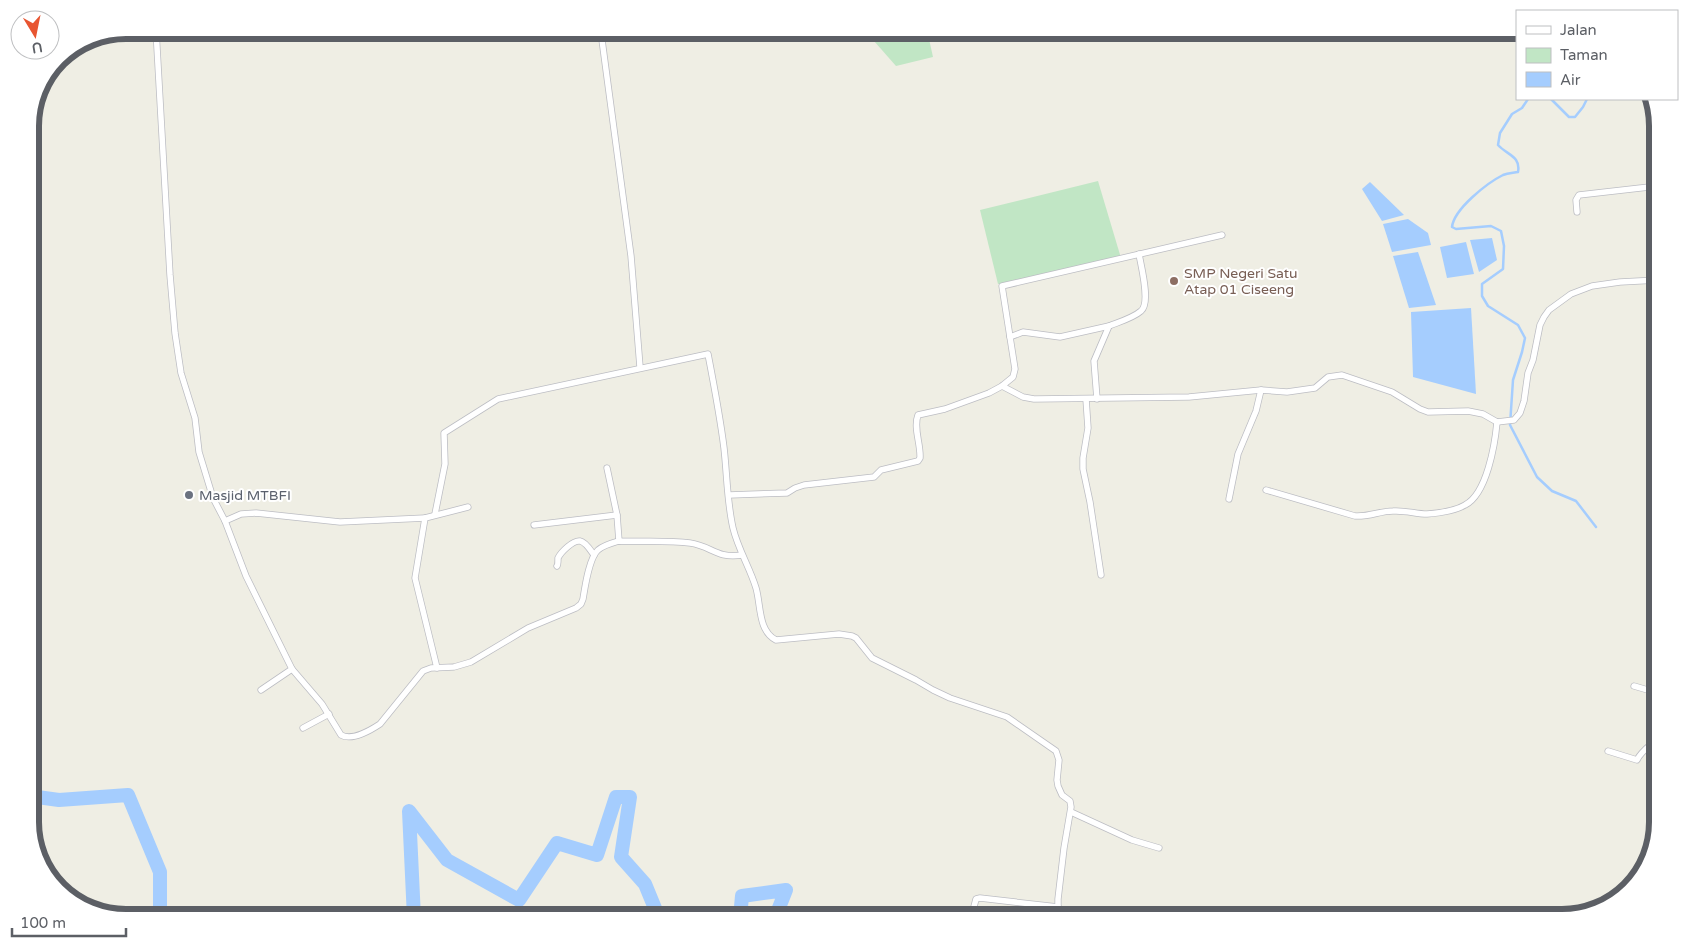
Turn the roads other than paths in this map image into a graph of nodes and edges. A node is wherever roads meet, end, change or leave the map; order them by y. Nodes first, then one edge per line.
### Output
1 (157, 39) edge
2 (602, 39) edge
3 (1649, 187) edge
4 (1576, 212) dead end
5 (1222, 235) dead end
6 (1139, 254) junction
7 (1649, 281) edge
8 (1109, 326) junction
9 (1010, 337) junction
10 (640, 367) junction
11 (1002, 386) junction
12 (1261, 390) junction
13 (1086, 399) junction
14 (1097, 399) junction
15 (1499, 422) junction
16 (608, 468) dead end
17 (1266, 490) dead end
18 (729, 496) junction
19 (1229, 499) dead end
20 (468, 507) dead end
21 (435, 514) junction
22 (617, 515) junction
23 (426, 518) junction
24 (225, 521) junction
25 (534, 525) dead end
26 (619, 541) junction
27 (594, 555) junction
28 (742, 555) junction
29 (558, 566) dead end
30 (1101, 574) dead end
31 (437, 668) junction
32 (292, 669) junction
33 (1634, 686) dead end
34 (260, 690) dead end
35 (1649, 690) edge
36 (329, 714) junction
37 (303, 728) dead end
38 (1649, 748) edge
39 (1608, 751) dead end
40 (1071, 812) junction
41 (1159, 848) dead end
42 (1058, 907) joint
43 (973, 909) edge

1 - 24 street
2 - 10 street
3 - 4 street
5 - 6 street
6 - 8 street
6 - 9 street
7 - 15 street
8 - 9 street
8 - 14 street
9 - 11 street
10 - 18 street
10 - 21 street
11 - 13 street
11 - 18 street
12 - 14 street
12 - 15 street
12 - 19 street
13 - 14 street
13 - 30 street
15 - 17 street
16 - 22 street
18 - 28 street
20 - 21 street
21 - 23 street
22 - 25 street
22 - 26 street
23 - 24 street
23 - 31 street
24 - 32 street
26 - 27 street
26 - 28 street
27 - 29 street
27 - 31 street
28 - 40 street
31 - 36 street
32 - 34 street
32 - 36 street
33 - 35 street
36 - 37 street
38 - 39 street
40 - 41 street
40 - 42 street
42 - 43 street

